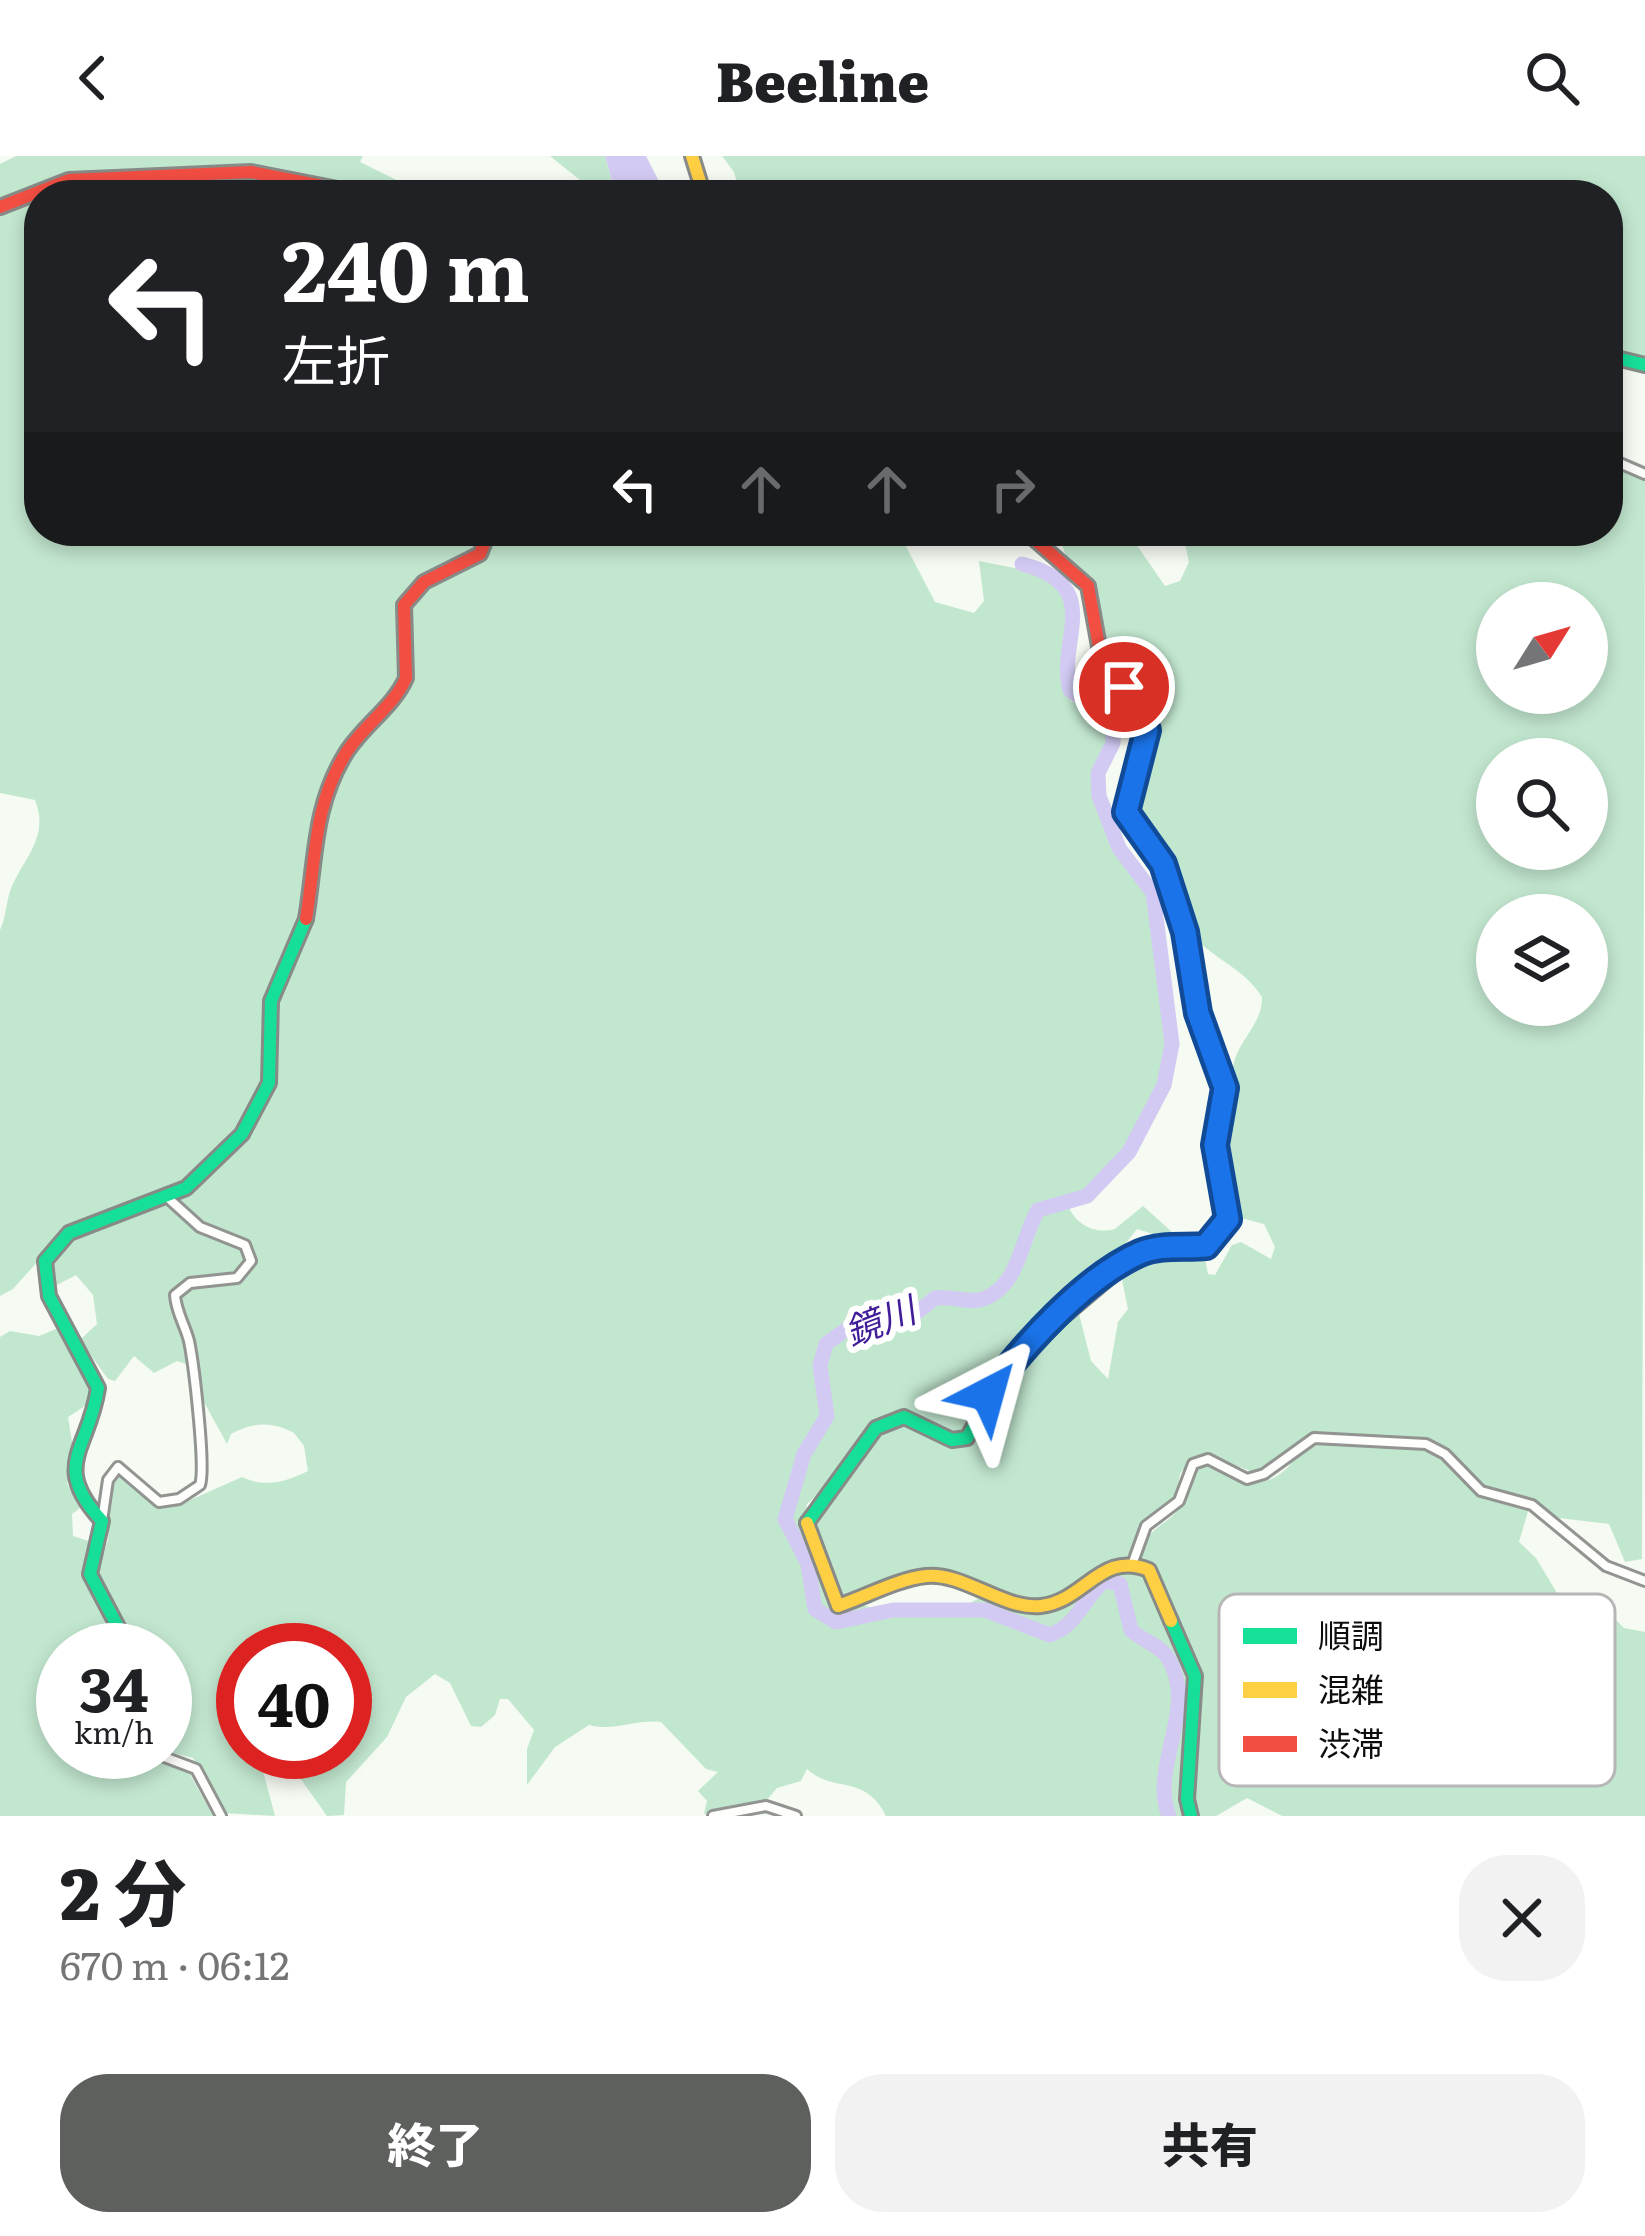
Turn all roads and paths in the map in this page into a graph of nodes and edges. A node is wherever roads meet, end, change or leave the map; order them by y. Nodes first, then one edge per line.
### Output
1 (157, 179) joint
2 (69, 180) edge
3 (303, 180) edge
4 (484, 546) edge
5 (1042, 546) edge
6 (168, 1198) junction
7 (102, 1521) junction
8 (1133, 1562) junction
9 (1645, 1581) edge
10 (115, 1623) edge
11 (192, 1767) edge
12 (220, 1816) edge
13 (712, 1816) edge
14 (796, 1816) edge
15 (1191, 1816) edge

1 - 2 street
1 - 3 street
4 - 6 street
5 - 8 street
6 - 7 street
6 - 7 street
7 - 10 street
8 - 9 street
8 - 15 street
11 - 12 street
13 - 14 street

